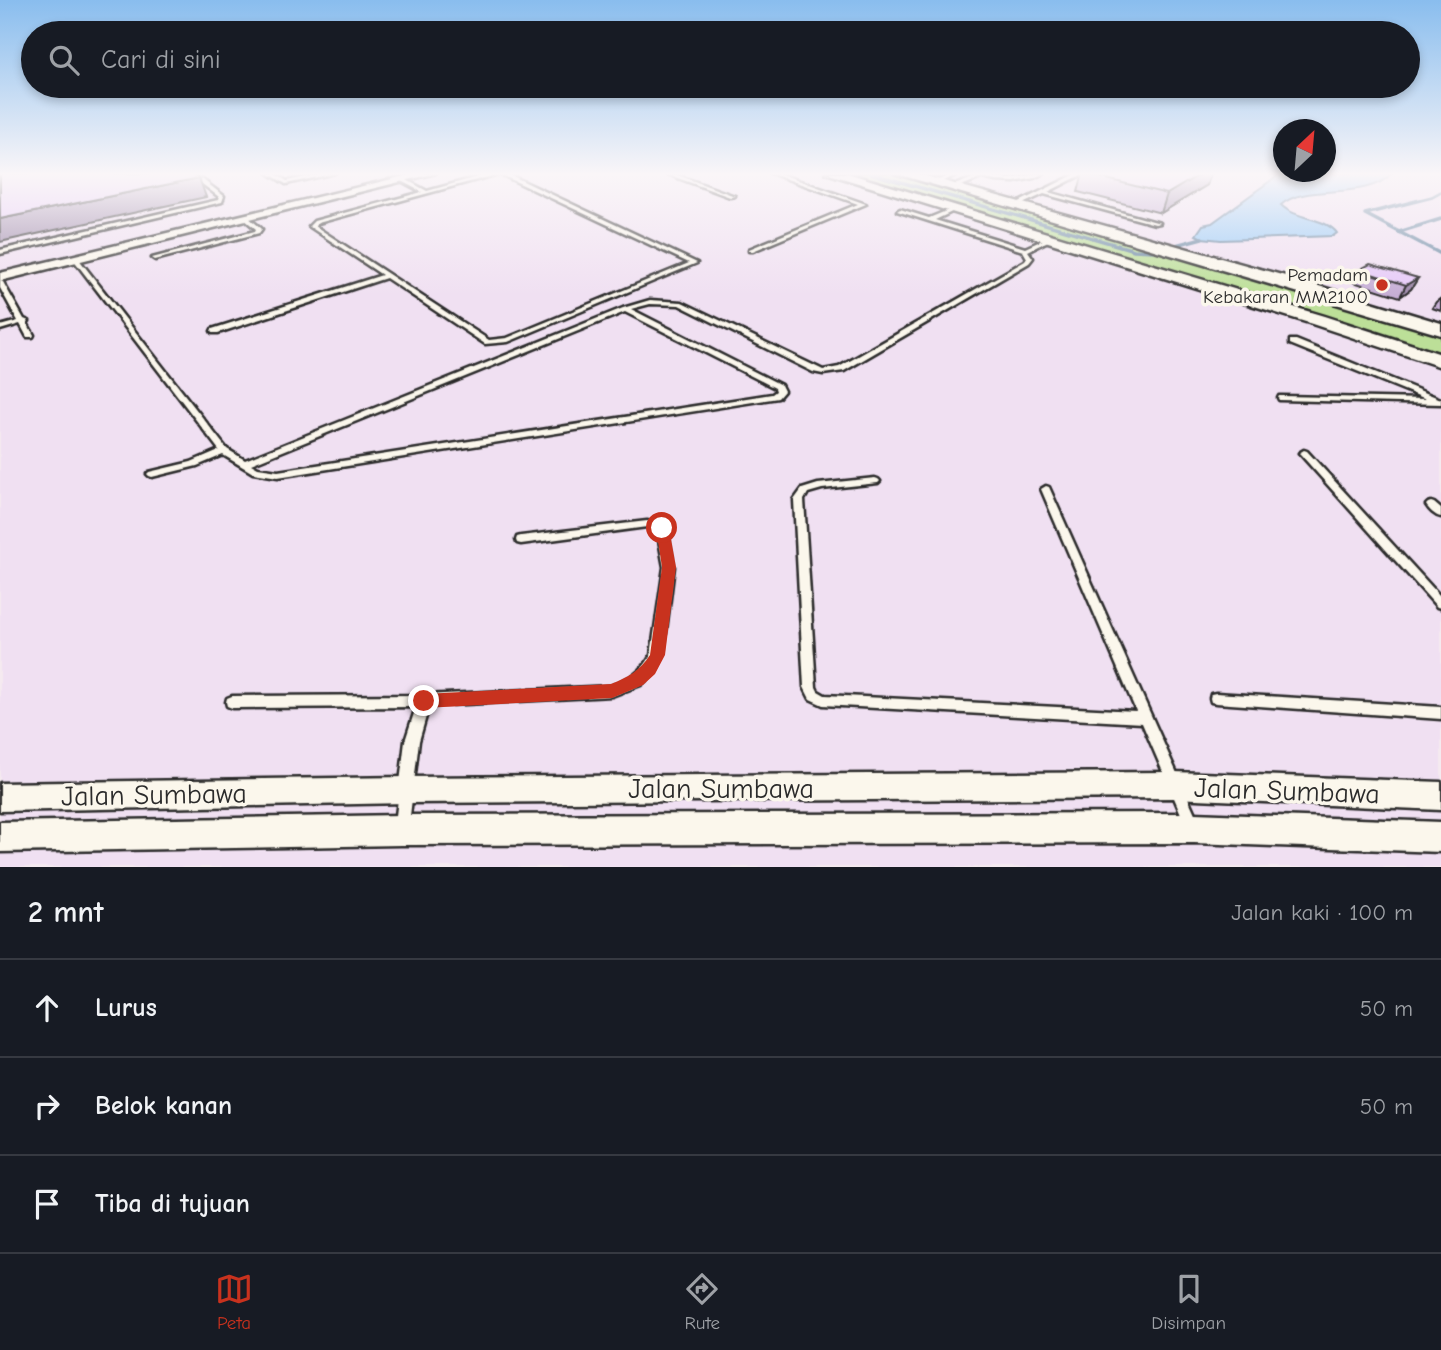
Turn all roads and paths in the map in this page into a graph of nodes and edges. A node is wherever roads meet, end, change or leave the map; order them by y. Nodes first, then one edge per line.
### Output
1 (166, 213) edge
2 (237, 213) edge
3 (263, 213) edge
4 (350, 213) edge
5 (587, 213) edge
6 (840, 213) edge
7 (908, 213) edge
8 (945, 213) edge
9 (964, 213) edge
10 (1041, 213) edge
11 (1122, 213) edge
12 (246, 218) junction
13 (930, 220) junction
14 (1157, 223) dead end
15 (1049, 239) junction
16 (751, 250) dead end
17 (1025, 250) junction
18 (1176, 250) junction
19 (0, 252) edge
20 (155, 258) dead end
21 (76, 259) junction
22 (0, 267) edge
23 (1156, 271) junction
24 (386, 276) junction
25 (0, 279) edge
26 (625, 309) junction
27 (1407, 318) junction
28 (25, 321) junction
29 (0, 328) edge
30 (1441, 330) edge
31 (215, 331) dead end
32 (30, 335) dead end
33 (1377, 339) junction
34 (1293, 342) dead end
35 (1441, 361) edge
36 (1282, 398) dead end
37 (1441, 402) edge
38 (224, 451) junction
39 (1304, 453) dead end
40 (243, 464) junction
41 (152, 474) dead end
42 (875, 481) dead end
43 (1046, 489) dead end
44 (1431, 505) dead end
45 (1441, 514) edge
46 (521, 540) dead end
47 (1441, 604) edge
48 (1216, 698) dead end
49 (424, 701) junction
50 (232, 702) dead end
51 (1441, 713) edge
52 (1144, 717) junction
53 (1174, 785) junction
54 (407, 790) junction
55 (1441, 796) edge
56 (0, 797) edge
57 (1194, 828) junction
58 (401, 830) junction
59 (1441, 836) edge
60 (0, 837) edge

1 - 19 lane
2 - 22 street
3 - 12 street
4 - 24 lane
5 - 24 lane
6 - 16 lane
7 - 13 lane
8 - 13 lane
9 - 15 street
10 - 18 street
11 - 14 lane
12 - 20 lane
12 - 21 street
13 - 17 lane
15 - 17 lane
15 - 23 street
17 - 26 lane
18 - 23 street
18 - 27 street
21 - 25 street
21 - 38 lane
23 - 33 street
24 - 31 lane
25 - 28 lane
26 - 40 lane
26 - 40 lane
27 - 30 street
27 - 33 street
28 - 29 lane
28 - 32 lane
33 - 35 street
34 - 37 lane
36 - 37 lane
38 - 40 lane
38 - 41 lane
39 - 47 lane
42 - 52 lane
43 - 52 lane
44 - 45 lane
46 - 49 lane
48 - 51 lane
49 - 50 lane
49 - 54 lane
52 - 53 lane
53 - 54 street, Jalan Sumbawa
53 - 55 street, Jalan Sumbawa
53 - 57 lane
54 - 56 street, Jalan Sumbawa
54 - 58 lane
57 - 58 street, Jalan Sumbawa
57 - 59 street, Jalan Sumbawa
58 - 60 street, Jalan Sumbawa

